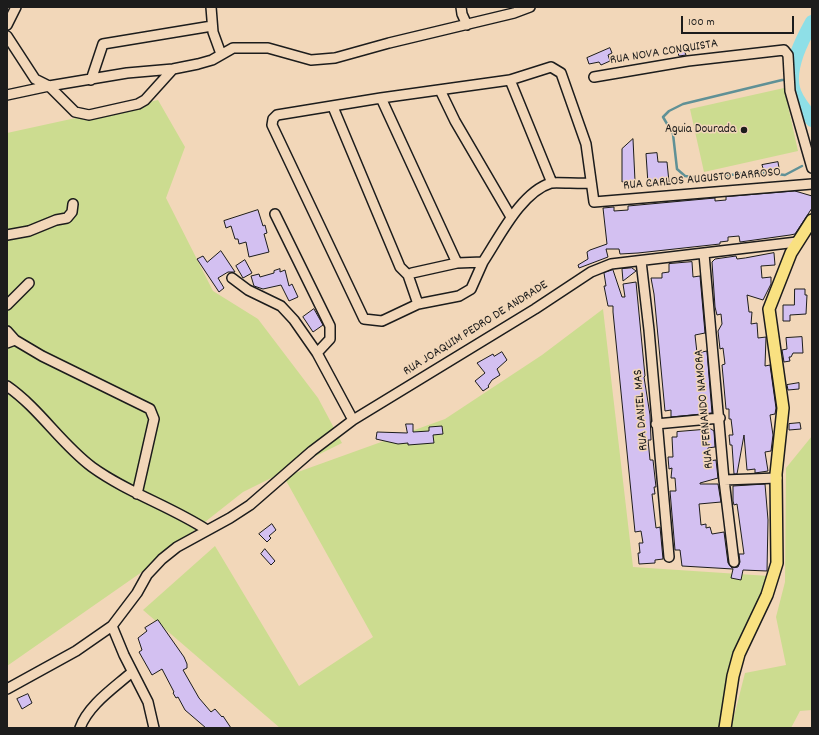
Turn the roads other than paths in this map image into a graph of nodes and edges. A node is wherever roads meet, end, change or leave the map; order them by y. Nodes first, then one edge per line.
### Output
1 (16, 7) edge
2 (211, 7) edge
3 (461, 7) edge
4 (530, 7) edge
5 (10, 16) edge
6 (7, 25) edge
7 (467, 25) junction
8 (212, 26) junction
9 (7, 36) edge
10 (222, 54) junction
11 (173, 69) junction
12 (594, 77) dead end
13 (91, 80) junction
14 (510, 80) junction
15 (49, 86) junction
16 (440, 90) junction
17 (7, 95) edge
18 (381, 98) junction
19 (333, 107) junction
20 (812, 168) edge
21 (552, 183) junction
22 (591, 183) junction
23 (812, 184) edge
24 (73, 204) dead end
25 (274, 214) dead end
26 (511, 217) junction
27 (812, 220) edge
28 (7, 235) edge
29 (797, 242) junction
30 (704, 254) junction
31 (641, 261) junction
32 (458, 262) junction
33 (483, 262) junction
34 (408, 275) junction
35 (232, 278) dead end
36 (29, 283) dead end
37 (418, 304) junction
38 (7, 305) edge
39 (7, 332) edge
40 (11, 341) edge
41 (317, 353) junction
42 (7, 386) edge
43 (720, 418) junction
44 (353, 420) junction
45 (656, 424) junction
46 (777, 478) junction
47 (724, 480) junction
48 (137, 494) junction
49 (207, 530) junction
50 (669, 557) dead end
51 (734, 562) dead end
52 (112, 626) junction
53 (132, 672) junction
54 (7, 689) edge
55 (80, 728) edge
56 (154, 728) edge
57 (725, 728) edge

1 - 5 street
2 - 8 street
3 - 7 street
4 - 7 street
5 - 6 street
7 - 10 street
8 - 10 street
8 - 13 street
9 - 15 street
10 - 11 street
11 - 13 street
11 - 15 street
12 - 20 street, RUA NOVA CONQUISTA
13 - 15 street
14 - 16 street
14 - 21 street
14 - 22 street
15 - 17 street
16 - 18 street
16 - 26 street
18 - 19 street
18 - 32 street
19 - 34 street
19 - 37 street
21 - 22 street
21 - 26 street
22 - 23 street, RUA CARLOS AUGUSTO BARROSO
24 - 28 street
25 - 41 street
26 - 33 street
27 - 29 main road
29 - 30 street, RUA JOAQUIM PEDRO DE ANDRADE
29 - 46 main road
30 - 31 street, RUA JOAQUIM PEDRO DE ANDRADE
30 - 43 street, RUA FERNANDO NAMORA
31 - 44 street, RUA JOAQUIM PEDRO DE ANDRADE
31 - 45 street, RUA DANIEL MAS
32 - 33 street
32 - 34 street
33 - 37 street
34 - 37 street
35 - 41 street
36 - 38 street
39 - 40 street
40 - 48 street
41 - 44 street
42 - 48 street
43 - 45 street
43 - 47 street, RUA FERNANDO NAMORA
44 - 49 street, RUA JOAQUIM PEDRO DE ANDRADE
45 - 50 street, RUA DANIEL MAS
46 - 47 street
46 - 57 main road
47 - 51 street, RUA FERNANDO NAMORA
48 - 49 street
49 - 52 street, RUA JOAQUIM PEDRO DE ANDRADE
52 - 53 street
52 - 54 street, RUA JOAQUIM PEDRO DE ANDRADE
53 - 55 street
53 - 56 street

